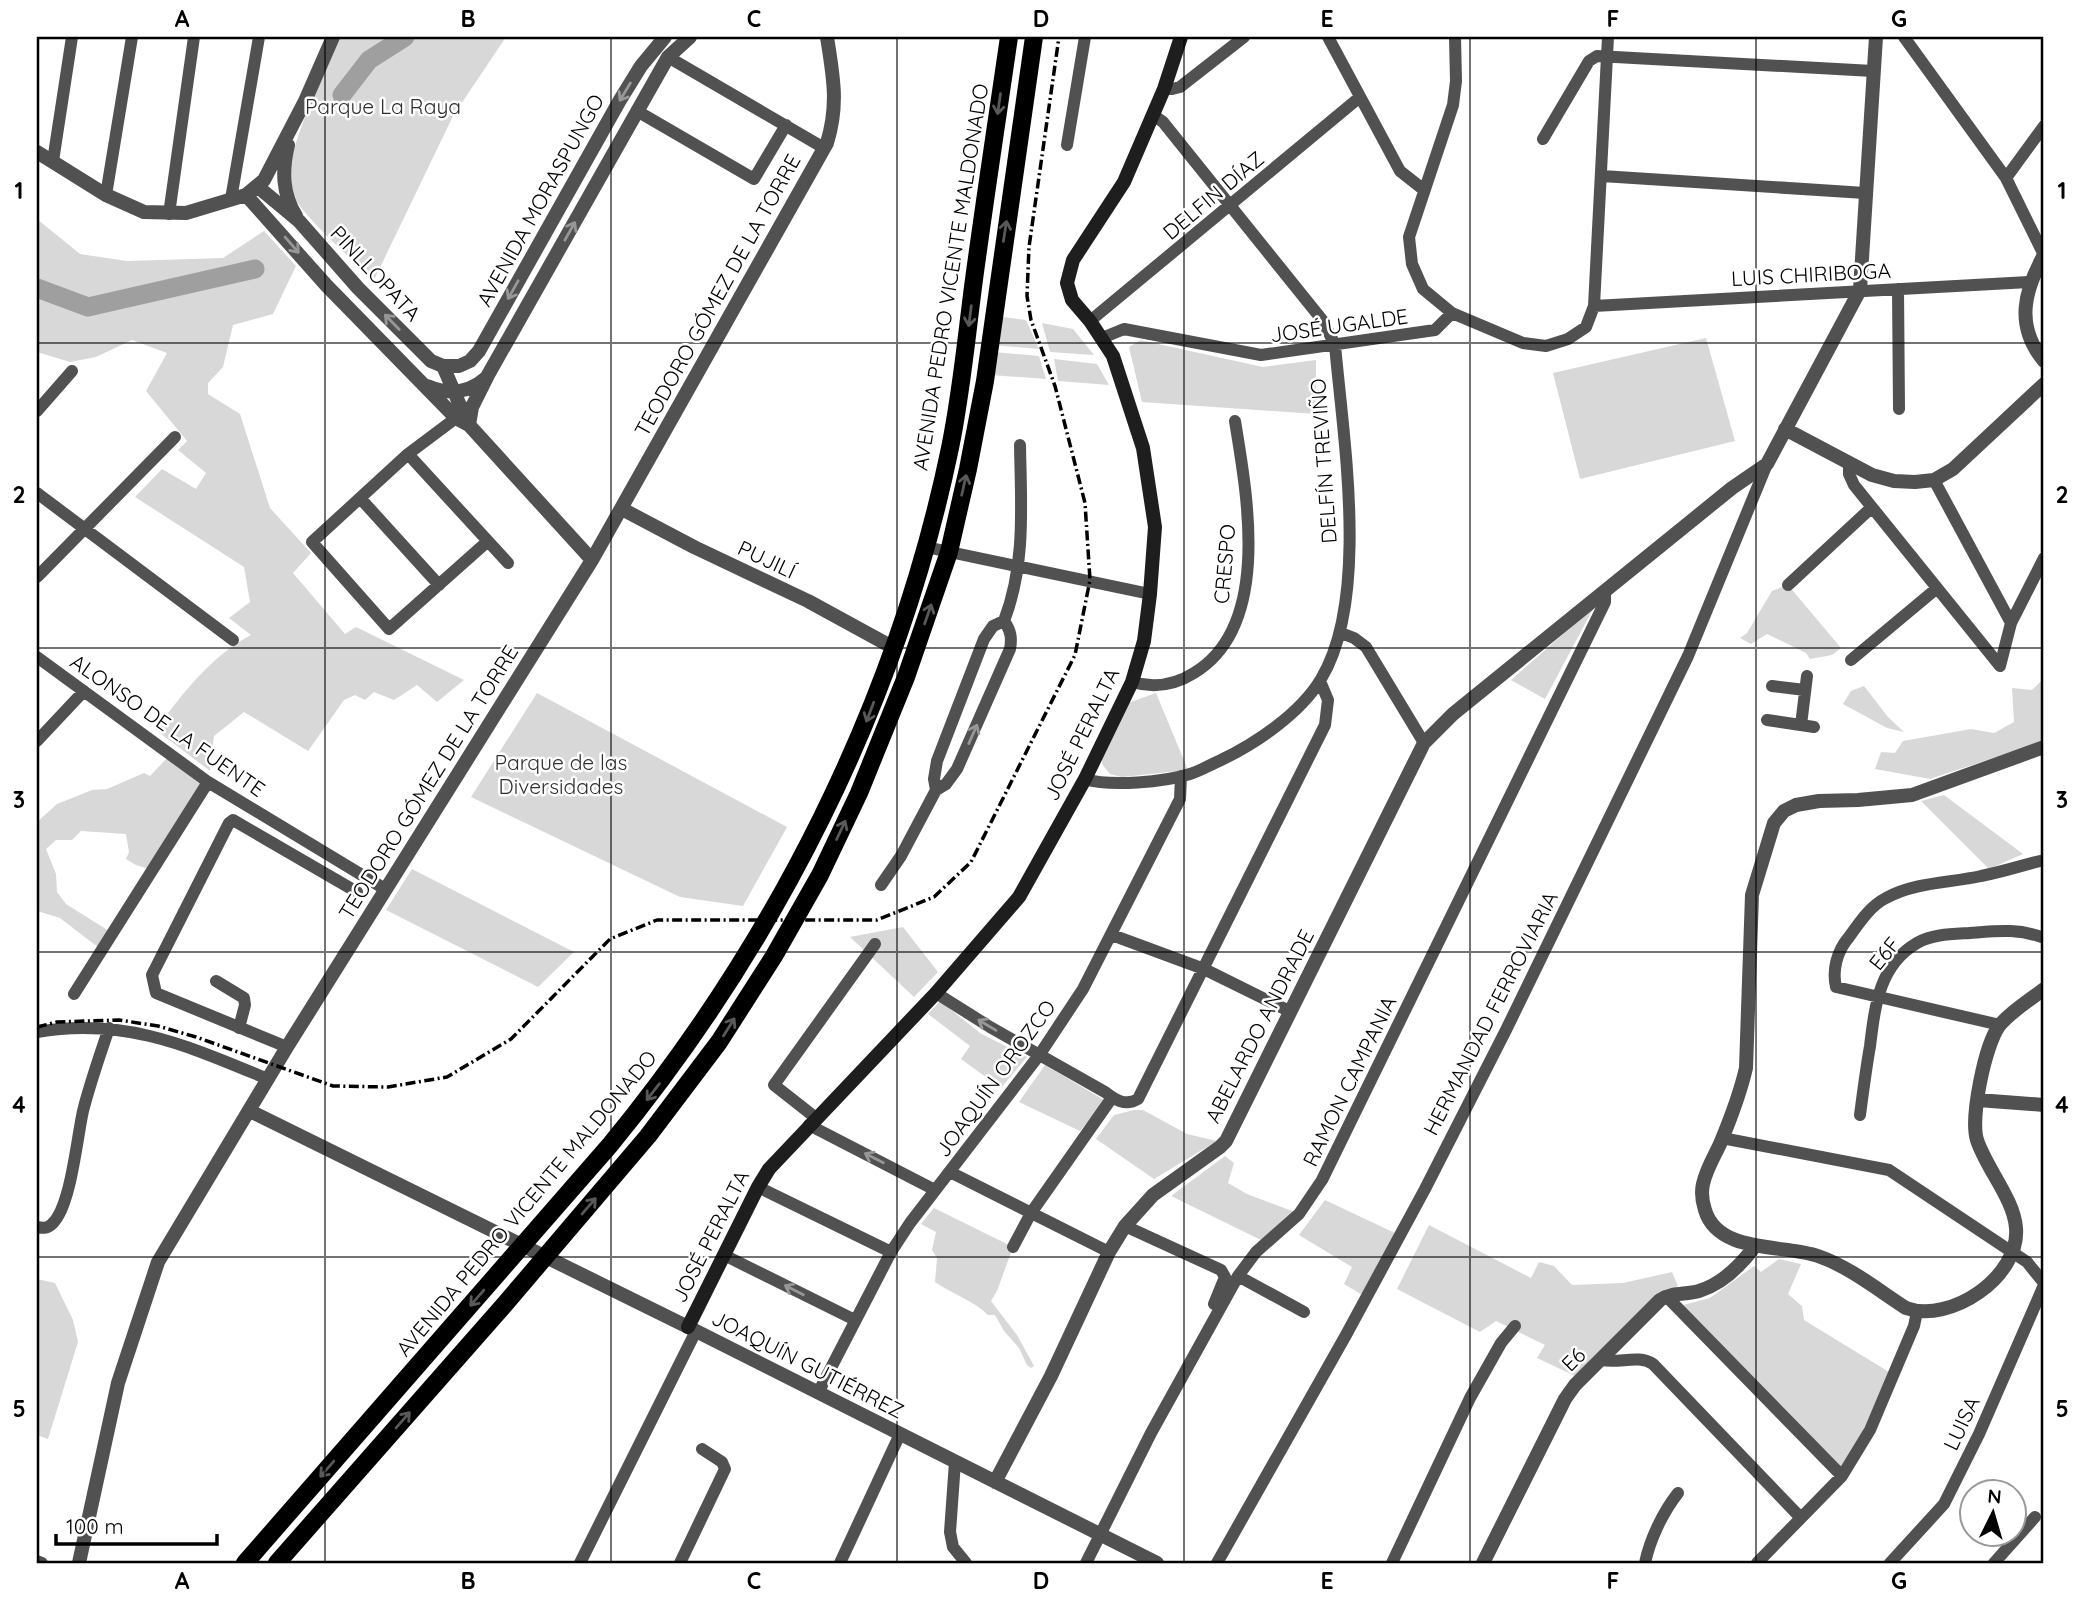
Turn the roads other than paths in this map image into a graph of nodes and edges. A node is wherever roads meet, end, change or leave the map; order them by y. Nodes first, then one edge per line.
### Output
1 (72, 37) edge
2 (132, 37) edge
3 (194, 37) edge
4 (259, 37) edge
5 (333, 37) edge
6 (665, 37) edge
7 (690, 37) edge
8 (827, 37) edge
9 (1009, 37) edge
10 (1034, 37) edge
11 (1085, 37) edge
12 (1181, 37) edge
13 (1244, 37) edge
14 (1328, 37) edge
15 (1455, 37) edge
16 (1608, 37) edge
17 (1876, 37) edge
18 (1888, 37) edge
19 (1904, 37) edge
20 (1607, 55) junction
21 (668, 57) junction
22 (1873, 71) junction
23 (1164, 89) junction
24 (1360, 97) junction
25 (637, 111) junction
26 (1153, 115) junction
27 (786, 125) junction
28 (2044, 126) edge
29 (291, 130) junction
30 (1543, 139) dead end
31 (1067, 145) dead end
32 (824, 148) junction
33 (37, 152) edge
34 (53, 161) junction
35 (1602, 176) junction
36 (2006, 178) junction
37 (1424, 190) junction
38 (1865, 193) junction
39 (245, 194) junction
40 (106, 195) junction
41 (1231, 206) junction
42 (169, 214) junction
43 (299, 221) junction
44 (2044, 255) edge
45 (2029, 282) junction
46 (1898, 289) junction
47 (1860, 290) junction
48 (1594, 306) junction
49 (1452, 313) junction
50 (1090, 321) junction
51 (1102, 338) junction
52 (1335, 345) junction
53 (2044, 361) edge
54 (443, 366) junction
55 (72, 371) dead end
56 (488, 375) junction
57 (417, 379) junction
58 (2044, 384) edge
59 (454, 392) junction
60 (1899, 409) dead end
61 (37, 411) edge
62 (462, 421) junction
63 (1235, 421) dead end
64 (1785, 429) junction
65 (175, 437) dead end
66 (1020, 444) dead end
67 (408, 454) junction
68 (1767, 464) junction
69 (1849, 464) junction
70 (1934, 480) junction
71 (37, 493) edge
72 (360, 498) junction
73 (1871, 508) junction
74 (622, 509) junction
75 (83, 528) junction
76 (488, 541) junction
77 (926, 547) junction
78 (949, 552) junction
79 (2044, 558) edge
80 (592, 560) junction
81 (508, 563) dead end
82 (1019, 566) junction
83 (37, 577) edge
84 (439, 585) junction
85 (1788, 585) dead end
86 (1936, 589) junction
87 (1605, 591) junction
88 (1150, 594) junction
89 (1004, 621) junction
90 (2011, 623) junction
91 (1341, 633) junction
92 (233, 640) dead end
93 (894, 648) junction
94 (37, 657) edge
95 (1851, 660) dead end
96 (1807, 676) dead end
97 (1320, 681) junction
98 (1132, 682) junction
99 (1772, 686) dead end
100 (1805, 690) junction
101 (84, 691) junction
102 (1767, 720) dead end
103 (1801, 725) junction
104 (1814, 727) dead end
105 (37, 741) edge
106 (1424, 743) junction
107 (2044, 747) edge
108 (1181, 776) junction
109 (1086, 779) junction
110 (208, 782) junction
111 (936, 790) junction
112 (2044, 860) edge
113 (881, 885) dead end
114 (385, 889) junction
115 (357, 892) dead end
116 (1112, 935) junction
117 (2044, 938) edge
118 (875, 944) dead end
119 (1204, 969) junction
120 (216, 981) dead end
121 (2044, 989) edge
122 (936, 993) junction
123 (74, 994) dead end
124 (1877, 996) junction
125 (1285, 1010) dead end
126 (2000, 1025) junction
127 (109, 1028) junction
128 (239, 1028) junction
129 (37, 1032) edge
130 (287, 1047) junction
131 (1040, 1054) junction
132 (268, 1079) junction
133 (1111, 1099) junction
134 (1978, 1100) junction
135 (2044, 1105) edge
136 (250, 1111) junction
137 (1860, 1115) dead end
138 (812, 1121) junction
139 (1722, 1138) junction
140 (950, 1172) junction
141 (758, 1187) junction
142 (935, 1190) junction
143 (1031, 1213) junction
144 (1125, 1226) junction
145 (37, 1227) edge
146 (1755, 1246) junction
147 (522, 1247) junction
148 (1013, 1247) dead end
149 (891, 1252) junction
150 (1109, 1252) junction
151 (2013, 1252) junction
152 (724, 1255) junction
153 (544, 1258) junction
154 (1238, 1276) junction
155 (2044, 1284) edge
156 (1666, 1296) junction
157 (1304, 1312) dead end
158 (1917, 1312) junction
159 (1214, 1317) junction
160 (855, 1320) junction
161 (1515, 1326) dead end
162 (692, 1329) junction
163 (1602, 1360) junction
164 (818, 1393) junction
165 (900, 1434) junction
166 (702, 1449) dead end
167 (955, 1462) junction
168 (1842, 1476) junction
169 (995, 1482) junction
170 (1678, 1493) dead end
171 (1800, 1517) junction
172 (2035, 1517) dead end
173 (1101, 1535) junction
174 (37, 1560) edge
175 (583, 1562) edge
176 (42, 1563) edge
177 (79, 1563) edge
178 (245, 1563) edge
179 (277, 1563) edge
180 (680, 1563) edge
181 (840, 1563) edge
182 (966, 1563) edge
183 (1086, 1563) edge
184 (1157, 1563) edge
185 (1217, 1563) edge
186 (1392, 1563) edge
187 (1483, 1563) edge
188 (1645, 1563) edge
189 (1757, 1563) edge
190 (1890, 1563) edge
191 (1994, 1563) edge

1 - 34 street
2 - 40 street
3 - 42 street
4 - 39 street
5 - 29 street
6 -> 54 street, AVENIDA MORASPUNGO
7 - 21 street, AVENIDA MORASPUNGO
8 - 32 street, TEODORO GÓMEZ DE LA TORRE
9 -> 77 main road, AVENIDA PEDRO VICENTE MALDONADO
78 -> 10 main road
11 - 31 street
12 - 23 main road, JOSÉ PERALTA
13 - 23 street
14 - 24 street
15 - 37 street
16 - 20 street
17 - 18 street
17 - 22 street, HERMANDAD FERROVIARIA
19 - 36 street
20 - 22 street
20 - 30 street
20 - 35 street
21 - 25 street, AVENIDA MORASPUNGO
21 - 27 street
22 - 38 street, HERMANDAD FERROVIARIA
23 - 26 main road, JOSÉ PERALTA
24 - 37 street
24 - 41 street, DELFIN DÍAZ
25 - 27 street
56 -> 25 street, AVENIDA MORASPUNGO
26 - 41 street, DELFÍN TREVIÑO
26 - 50 main road, JOSÉ PERALTA
27 - 32 street
28 - 36 street
29 - 39 street
29 - 43 street
32 - 74 street, TEODORO GÓMEZ DE LA TORRE
33 - 34 street
34 - 40 street
35 - 38 street
35 - 48 street
36 - 44 street
37 - 49 street
38 - 47 street, HERMANDAD FERROVIARIA
39 - 42 street
39 - 43 street, PINLLOPATA
39 -> 57 street, PINLLOPATA
40 - 42 street
41 - 50 street, DELFIN DÍAZ
41 - 52 street, DELFÍN TREVIÑO
54 -> 43 street, PINLLOPATA
44 - 45 street
45 - 46 street, LUIS CHIRIBOGA
45 - 53 street
46 - 47 street, LUIS CHIRIBOGA
46 - 60 street
47 - 48 street, LUIS CHIRIBOGA
47 - 64 street, HERMANDAD FERROVIARIA
48 - 49 street
49 - 52 street, JOSÉ UGALDE
50 - 51 main road, JOSÉ PERALTA
51 - 52 street, JOSÉ UGALDE
51 - 88 main road, JOSÉ PERALTA
52 - 91 street, DELFÍN TREVIÑO
54 - 59 street, PINLLOPATA
55 - 61 street
56 - 59 street
56 - 62 street, AVENIDA MORASPUNGO
57 - 59 street, PINLLOPATA
57 - 62 street, PINLLOPATA
58 - 70 street
59 - 62 street, PINLLOPATA
62 - 67 street
62 - 80 street, PINLLOPATA
63 - 98 street, CRESPO
64 - 68 street, HERMANDAD FERROVIARIA
64 - 69 street
65 - 75 street
66 - 82 street
67 - 72 street
67 - 76 street
68 - 87 street, HERMANDAD FERROVIARIA
68 - 185 street, HERMANDAD FERROVIARIA
69 - 70 street
69 - 73 street
70 - 90 street
71 - 75 street
72 - 84 street
72 - 84 street
73 - 85 street
73 - 86 street
74 - 80 street, TEODORO GÓMEZ DE LA TORRE
74 - 93 street, PUJILÍ
75 - 83 street
75 - 92 street
76 - 81 street
76 - 84 street
77 - 78 street
77 - 93 main road, AVENIDA PEDRO VICENTE MALDONADO
78 - 82 street
153 -> 78 main road
79 - 90 street
80 - 114 street, TEODORO GÓMEZ DE LA TORRE
82 - 88 street
82 - 89 street
86 - 90 street
86 - 95 street
87 - 106 street, HERMANDAD FERROVIARIA
87 - 154 street, RAMON CAMPANIA
88 - 98 main road, JOSÉ PERALTA
89 - 111 street
111 -> 89 street
91 - 97 street, DELFÍN TREVIÑO
91 - 106 street
93 -> 147 main road, AVENIDA PEDRO VICENTE MALDONADO
94 - 101 street, ALONSO DE LA FUENTE
96 - 100 street
97 - 108 street, DELFÍN TREVIÑO
97 - 119 street
98 - 109 main road, JOSÉ PERALTA
99 - 100 street
100 - 103 street
101 - 105 street
101 - 110 street, ALONSO DE LA FUENTE
102 - 103 street
103 - 104 street
106 - 144 street, ABELARDO ANDRADE
107 - 139 street
108 - 109 street, DELFÍN TREVIÑO
108 - 116 street, JOAQUÍN OROZCO
109 - 122 main road, JOSÉ PERALTA
110 - 114 street, ALONSO DE LA FUENTE
110 - 123 street
111 - 113 street
112 - 124 street
114 - 130 street, TEODORO GÓMEZ DE LA TORRE
115 - 128 street
116 - 119 street
116 - 131 street, JOAQUÍN OROZCO
117 - 124 street, E6F
118 - 138 street
119 - 125 street
119 - 133 street
120 - 128 street
121 - 126 street
131 -> 122 street
122 - 138 main road, JOSÉ PERALTA
124 - 126 street
124 - 137 street, E6F
126 - 134 street
127 - 129 street
127 - 132 street
127 - 145 street
128 - 130 street
130 - 132 street, TEODORO GÓMEZ DE LA TORRE
131 - 133 street
131 - 140 street, JOAQUÍN OROZCO
132 - 136 street, TEODORO GÓMEZ DE LA TORRE
133 - 143 street
134 - 135 street
134 - 151 street
136 - 147 street, JOAQUÍN GUTIÉRREZ
136 - 177 street, TEODORO GÓMEZ DE LA TORRE
138 - 141 main road, JOSÉ PERALTA
142 -> 138 street
139 - 146 street
139 - 151 street
140 - 142 street, JOAQUÍN OROZCO
140 - 143 street
141 - 149 street
141 - 152 main road, JOSÉ PERALTA
142 - 149 street, JOAQUÍN OROZCO
143 - 148 street
143 - 150 street
144 - 150 street, ABELARDO ANDRADE
144 - 159 street
146 - 156 street
146 - 158 street
147 - 153 street, JOAQUÍN GUTIÉRREZ
147 -> 178 main road, AVENIDA PEDRO VICENTE MALDONADO
149 - 160 street, JOAQUÍN OROZCO
150 - 169 street, ABELARDO ANDRADE
151 - 155 street
151 - 158 street
160 -> 152 street
152 - 162 main road, JOSÉ PERALTA
153 - 162 street, JOAQUÍN GUTIÉRREZ
179 -> 153 main road
154 - 157 street
154 - 159 street, RAMON CAMPANIA
155 - 190 street, LUISA
156 - 163 street, E6
156 - 168 street
158 - 168 street
159 - 173 street, RAMON CAMPANIA
160 - 164 street, JOAQUÍN OROZCO
161 - 186 street
162 - 164 street, JOAQUÍN GUTIÉRREZ
162 - 175 street, JOSÉ PERALTA
163 - 171 street
163 - 187 street, E6
164 - 165 street, JOAQUÍN GUTIÉRREZ
165 - 167 street, JOAQUÍN GUTIÉRREZ
165 - 181 street
166 - 180 street
167 - 169 street, JOAQUÍN GUTIÉRREZ
167 - 182 street
168 - 171 street
169 - 173 street, JOAQUÍN GUTIÉRREZ
170 - 188 street
171 - 189 street
172 - 191 street
173 - 183 street, RAMON CAMPANIA
173 - 184 street, JOAQUÍN GUTIÉRREZ
174 - 176 street

